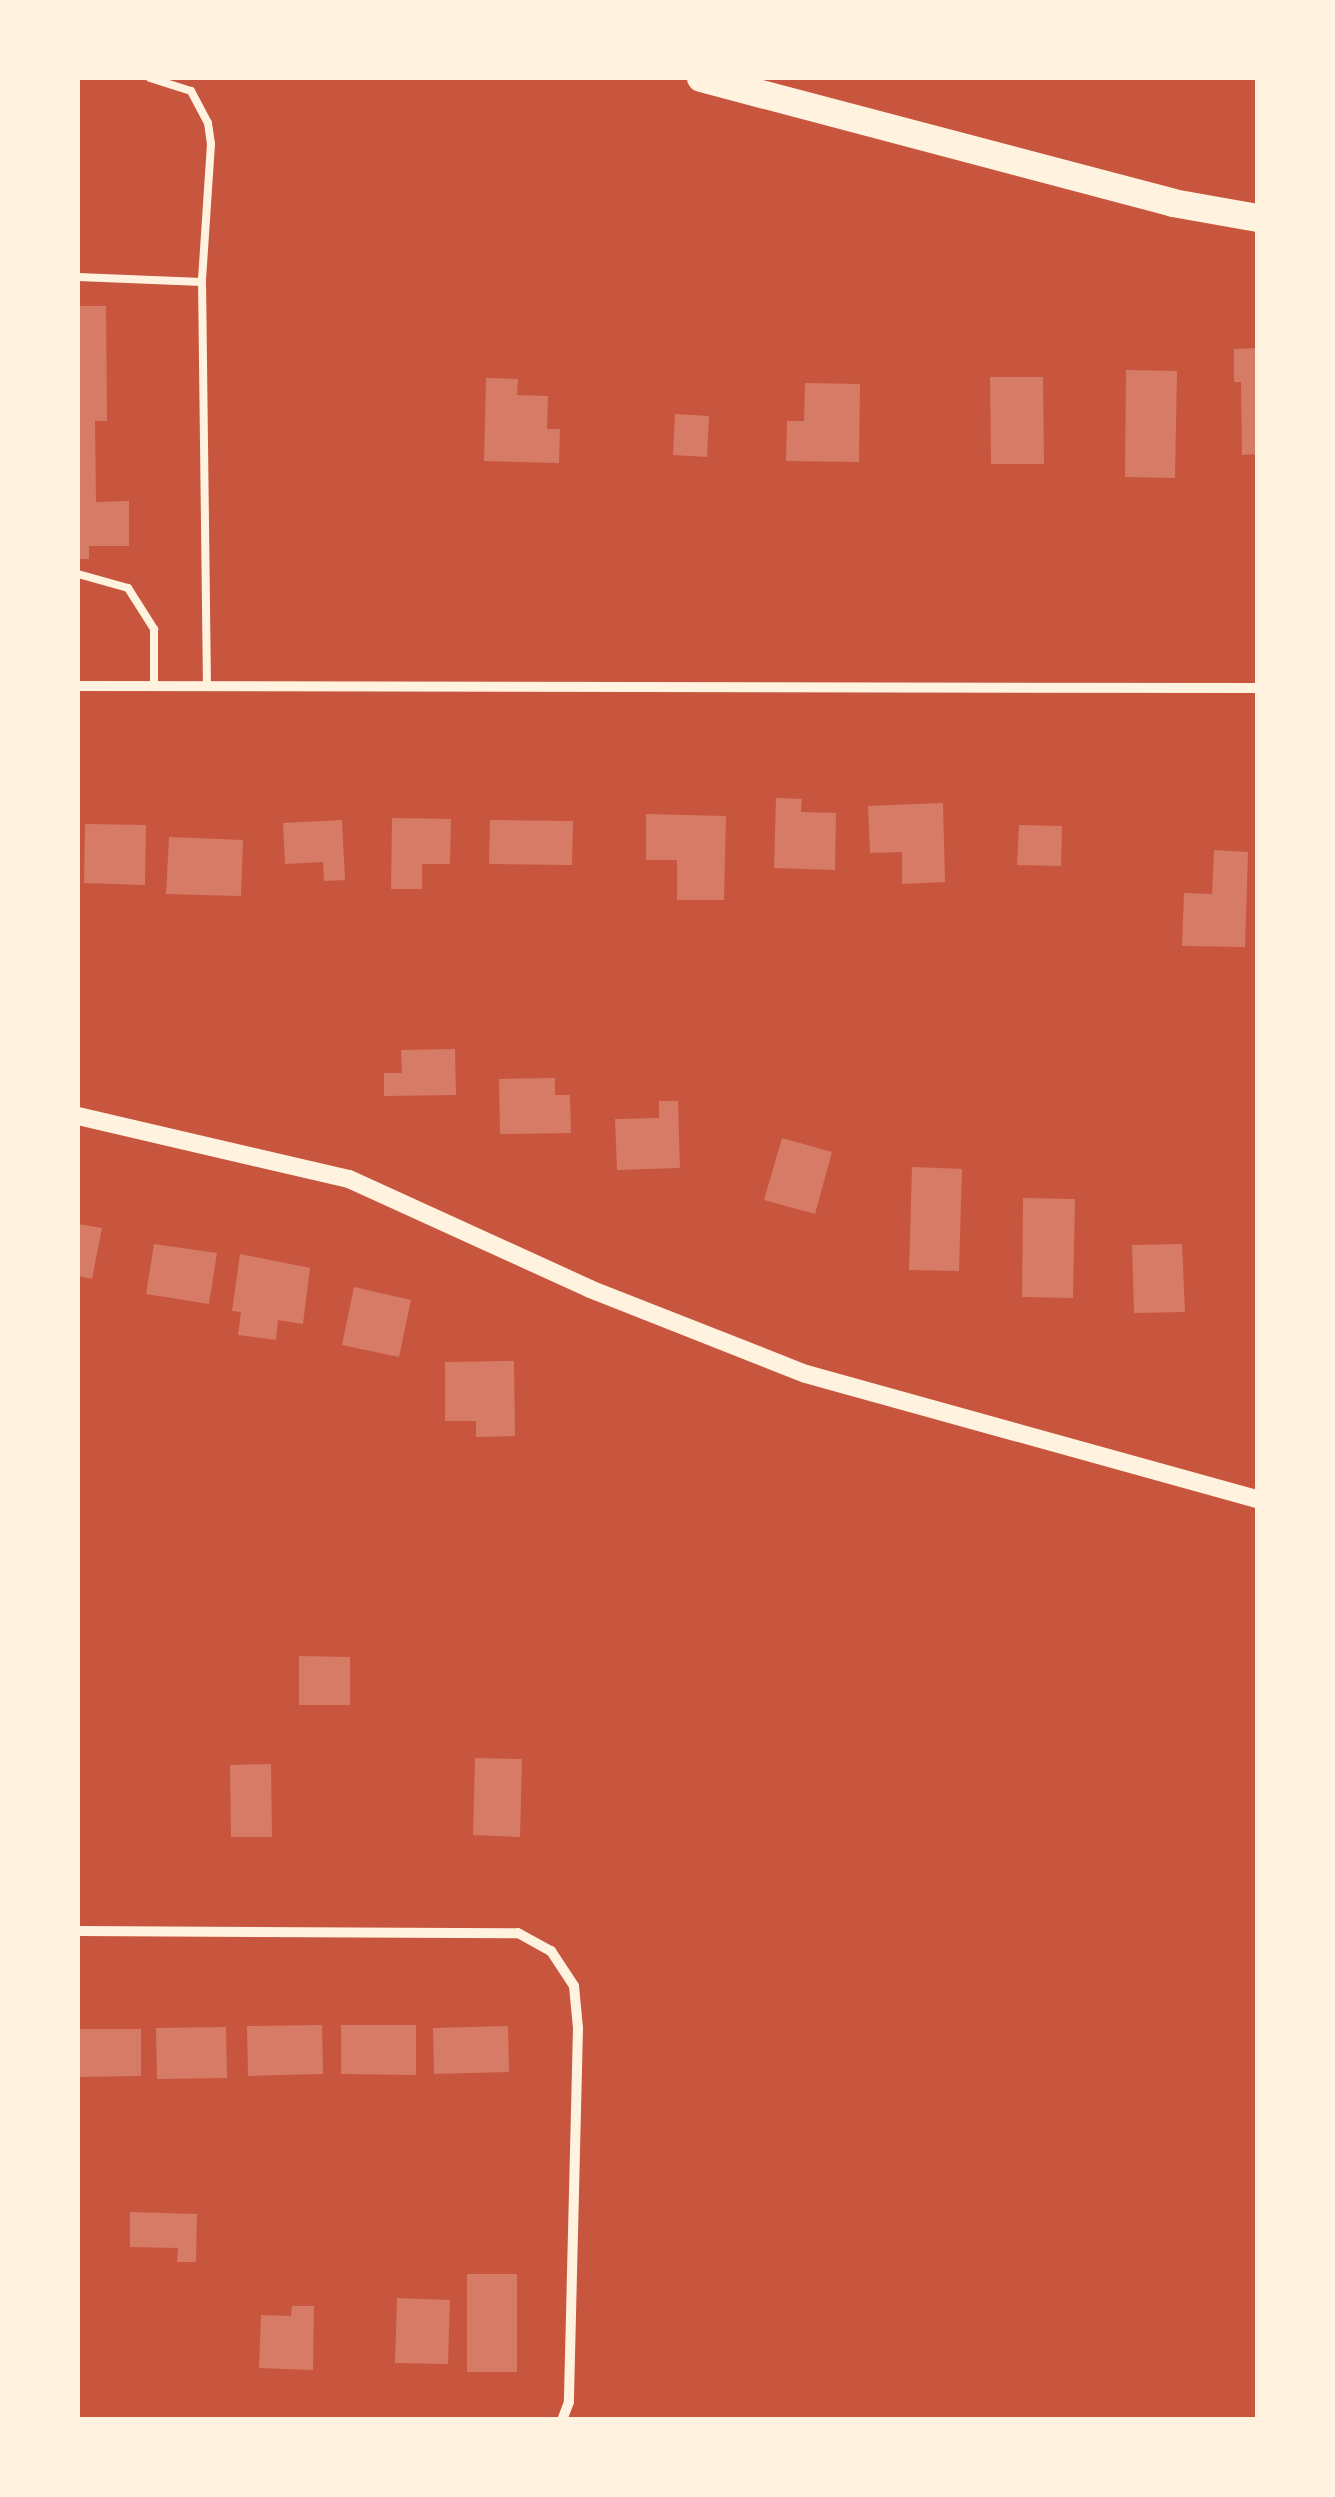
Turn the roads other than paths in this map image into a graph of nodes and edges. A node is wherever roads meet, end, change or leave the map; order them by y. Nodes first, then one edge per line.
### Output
1 (150, 78) edge
2 (701, 78) edge
3 (1258, 218) edge
4 (78, 278) edge
5 (202, 282) junction
6 (78, 574) edge
7 (78, 686) edge
8 (154, 686) junction
9 (207, 686) junction
10 (1258, 688) edge
11 (78, 1116) edge
12 (1258, 1499) edge
13 (78, 1931) edge
14 (562, 2420) edge

1 - 5 lane
2 - 3 highway
4 - 5 lane
5 - 9 lane
6 - 8 lane
7 - 8 street
8 - 9 street
9 - 10 street
11 - 12 street
13 - 14 street

